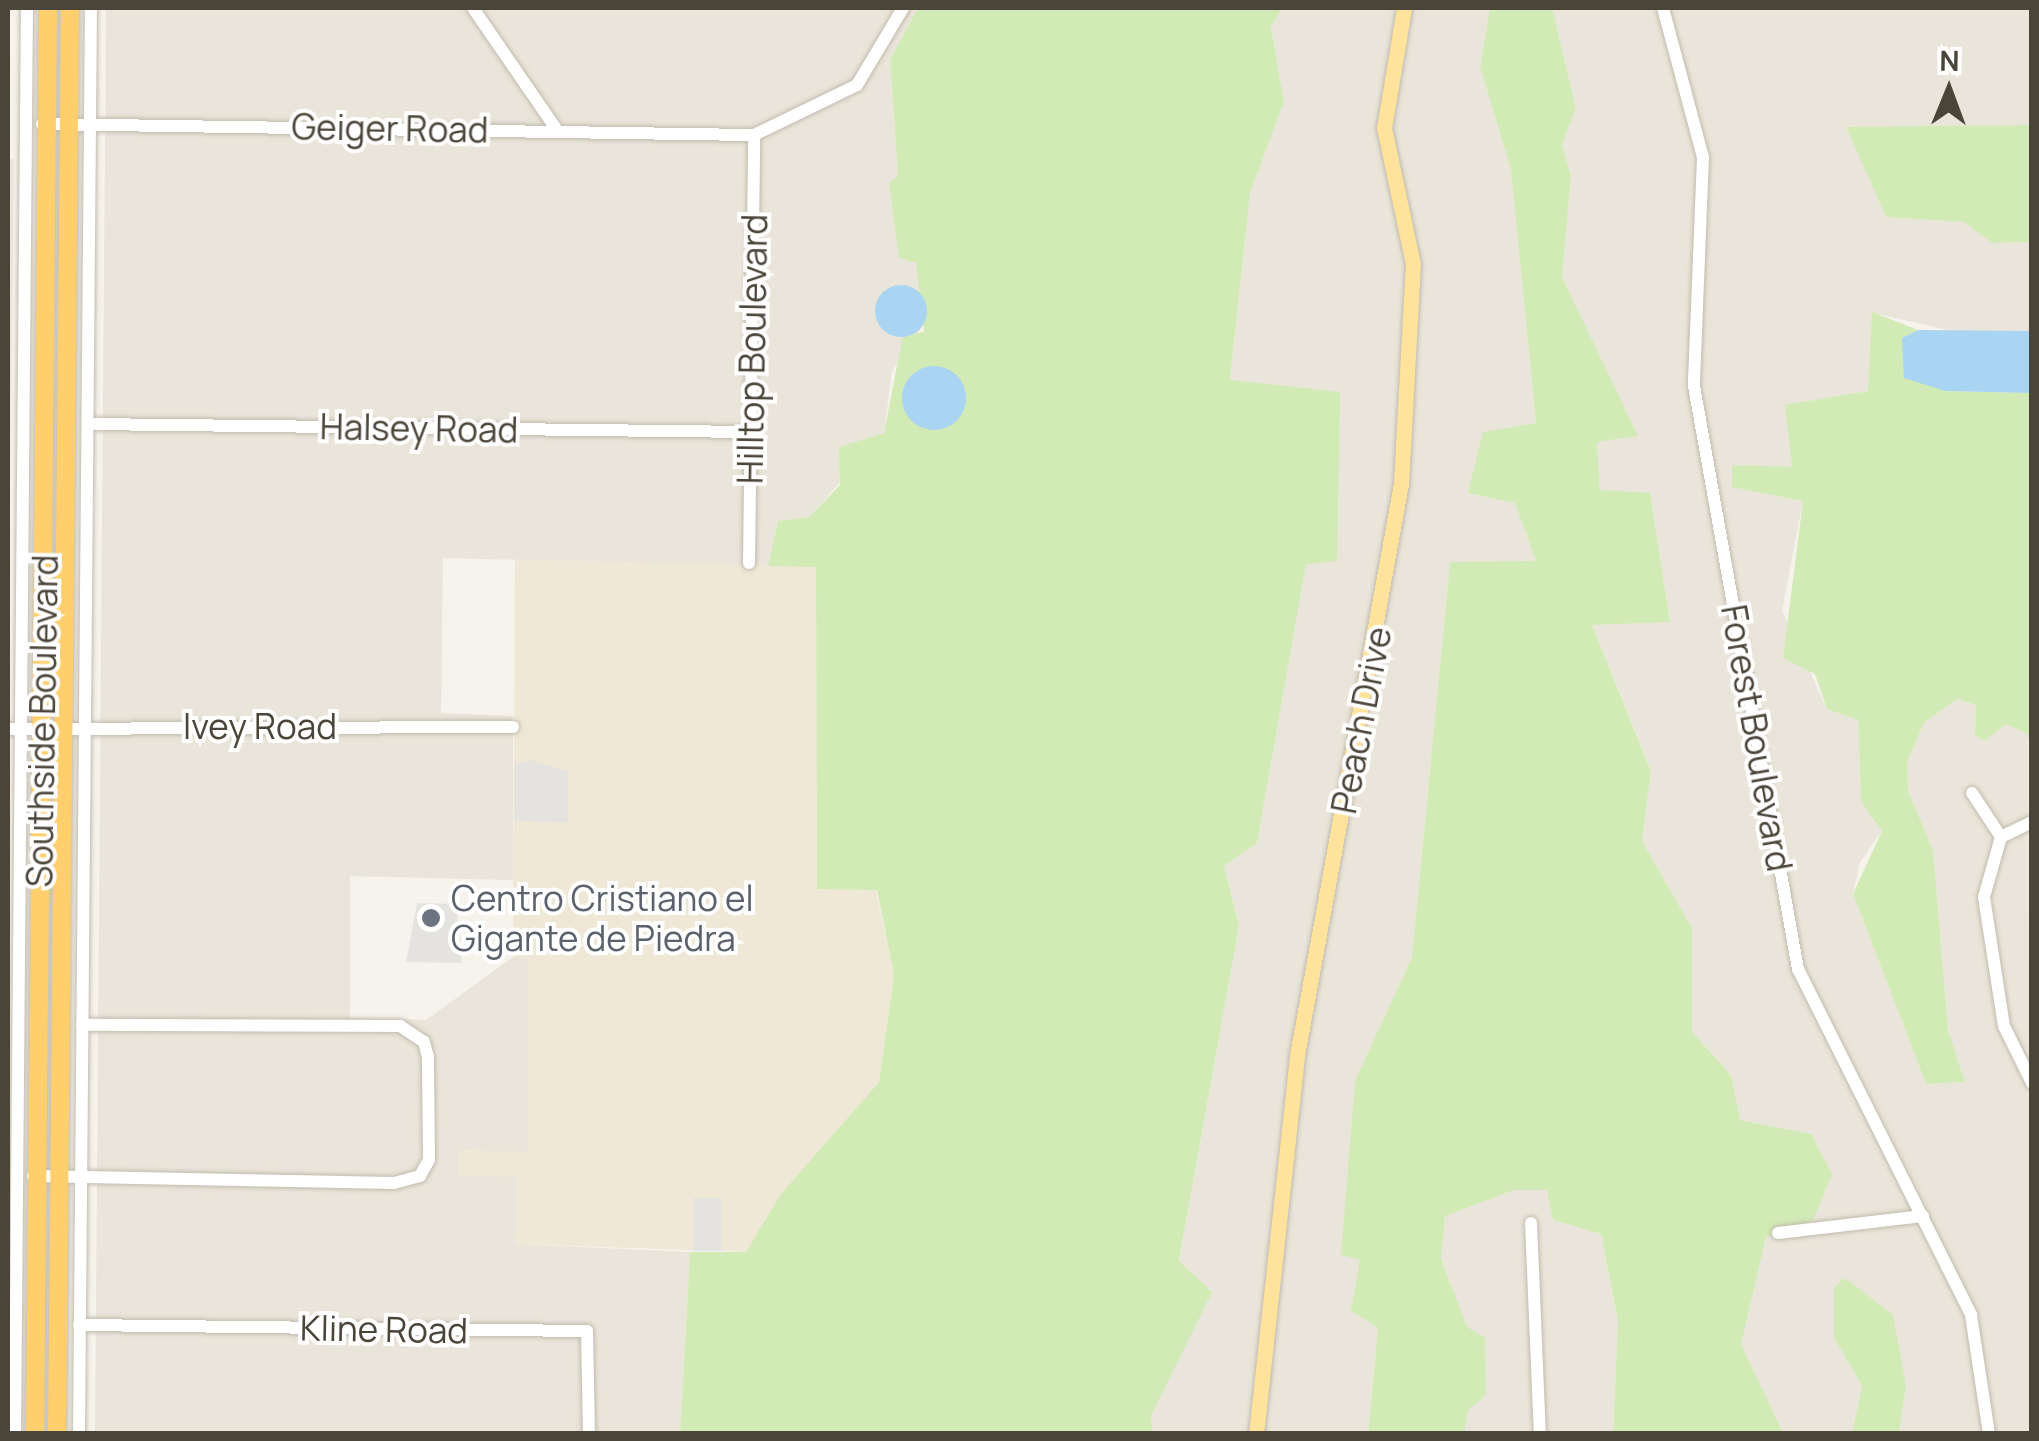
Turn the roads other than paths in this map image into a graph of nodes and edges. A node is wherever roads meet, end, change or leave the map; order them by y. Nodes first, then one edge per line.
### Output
1 (27, 8) edge
2 (48, 8) edge
3 (70, 8) edge
4 (91, 8) edge
5 (473, 8) edge
6 (903, 8) edge
7 (1404, 8) edge
8 (1663, 8) edge
9 (26, 124) junction
10 (48, 124) junction
11 (69, 124) junction
12 (90, 124) junction
13 (556, 130) junction
14 (754, 134) junction
15 (88, 424) junction
16 (751, 432) junction
17 (750, 563) dead end
18 (15, 598) edge
19 (85, 726) junction
20 (64, 727) junction
21 (513, 727) dead end
22 (42, 728) junction
23 (14, 729) edge
24 (1972, 793) dead end
25 (2032, 822) edge
26 (2001, 837) junction
27 (82, 1025) junction
28 (2032, 1083) edge
29 (80, 1174) junction
30 (60, 1175) junction
31 (38, 1176) junction
32 (17, 1177) junction
33 (1923, 1216) junction
34 (1531, 1223) dead end
35 (1778, 1233) dead end
36 (79, 1325) junction
37 (15, 1434) edge
38 (35, 1434) edge
39 (58, 1434) edge
40 (79, 1434) edge
41 (589, 1434) edge
42 (1256, 1434) edge
43 (1540, 1434) edge
44 (1989, 1434) edge

1 - 9 street
2 - 10 highway, Southside Boulevard
3 - 11 highway, Southside Boulevard
4 - 12 street
5 - 13 street
6 - 14 street
7 - 42 main road, Peach Drive
8 - 33 street, Forest Boulevard
9 - 10 street, Geiger Road
9 - 18 street
10 - 11 street, Geiger Road
10 - 22 highway, Southside Boulevard
11 - 12 street, Geiger Road
11 - 20 highway, Southside Boulevard
12 - 13 street, Geiger Road
12 - 15 street
13 - 14 street, Geiger Road
14 - 16 street, Hilltop Boulevard
15 - 16 street, Halsey Road
15 - 19 street
16 - 17 street, Hilltop Boulevard
18 - 23 street
19 - 20 street, Ivey Road
19 - 21 street, Ivey Road
19 - 27 street
20 - 22 street, Ivey Road
20 - 30 highway, Southside Boulevard
22 - 23 street, Ivey Road
22 - 31 highway, Southside Boulevard
23 - 32 street
24 - 26 street
25 - 26 street
26 - 28 street
27 - 29 street
27 - 29 street
29 - 30 street
29 - 36 street
30 - 31 street
30 - 39 highway, Southside Boulevard
31 - 32 street
31 - 38 highway, Southside Boulevard
32 - 37 street
33 - 35 street
33 - 44 street, Forest Boulevard
34 - 43 street
36 - 40 street
36 - 41 street, Kline Road

